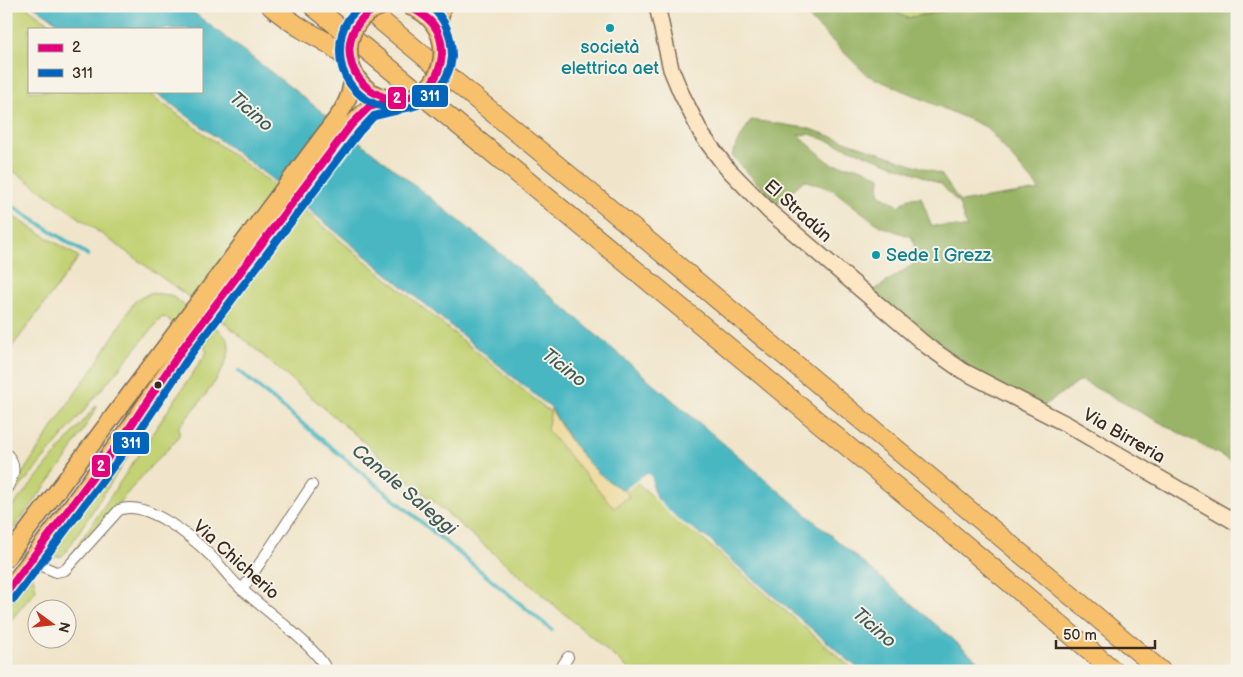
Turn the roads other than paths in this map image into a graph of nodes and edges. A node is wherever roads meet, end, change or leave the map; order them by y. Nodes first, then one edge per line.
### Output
1 (271, 6) edge
2 (313, 6) edge
3 (363, 6) edge
4 (383, 6) edge
5 (408, 6) edge
6 (443, 6) edge
7 (657, 6) edge
8 (441, 38) junction
9 (350, 66) junction
10 (396, 100) junction
11 (177, 344) junction
12 (990, 384) joint
13 (6, 453) edge
14 (312, 485) dead end
15 (6, 490) edge
16 (1237, 523) edge
17 (6, 559) edge
18 (42, 566) tunnel mouth
19 (242, 590) junction
20 (6, 593) edge
21 (568, 657) dead end
22 (327, 671) edge
23 (558, 671) edge
24 (1114, 671) edge
25 (1161, 671) edge

1 - 9 highway
2 - 24 highway
3 - 25 highway
4 - 9 main road, bridge
5 - 8 main road, bridge
6 - 8 main road
7 - 12 street, El Stradún
8 - 10 main road, bridge
9 - 10 main road, bridge
9 - 11 main road
10 - 11 main road
11 - 17 main road
11 - 20 main road
12 - 16 street, Via Birreria
13 - 15 street
14 - 19 street
18 - 19 street, Via Chicherio
19 - 22 street, Via Chicherio
21 - 23 street

